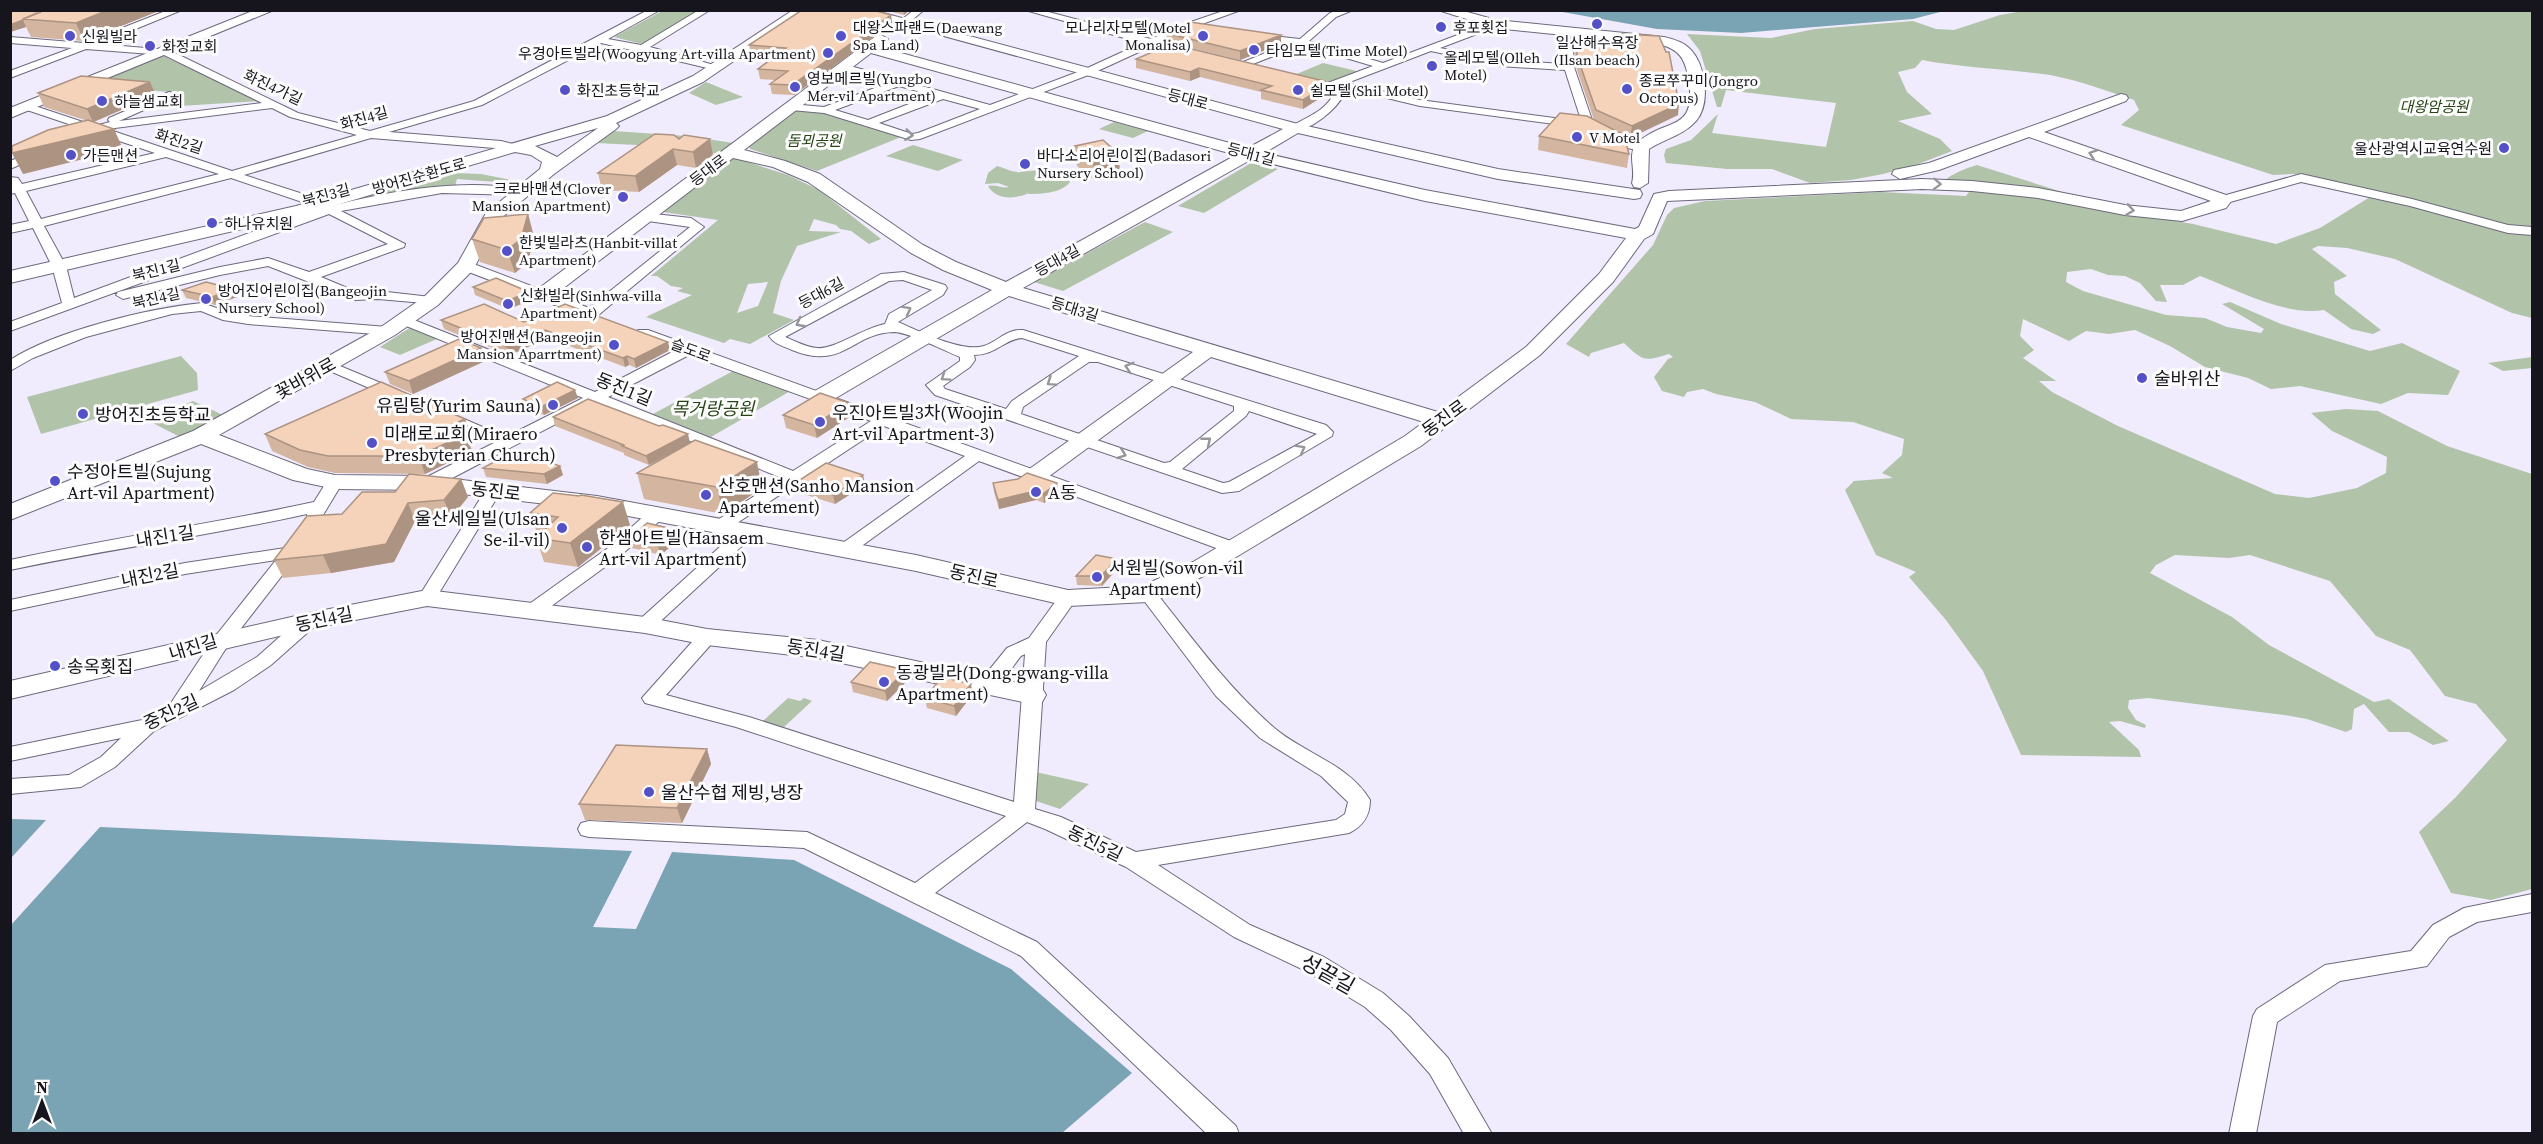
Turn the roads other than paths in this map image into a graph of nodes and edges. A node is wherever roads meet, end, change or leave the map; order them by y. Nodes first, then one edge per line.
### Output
1 (178, 10) edge
2 (268, 10) edge
3 (656, 10) edge
4 (802, 10) edge
5 (855, 10) edge
6 (920, 10) edge
7 (1029, 10) edge
8 (1199, 10) edge
9 (1237, 10) edge
10 (1349, 10) edge
11 (1444, 10) edge
12 (706, 11) edge
13 (1214, 16) junction
14 (903, 23) junction
15 (1495, 24) junction
16 (1188, 26) junction
17 (1211, 29) edge
18 (28, 32) edge
19 (1580, 32) junction
20 (1245, 34) edge
21 (10, 39) edge
22 (601, 40) junction
23 (1302, 42) junction
24 (1149, 43) junction
25 (85, 46) junction
26 (642, 48) junction
27 (869, 48) junction
28 (1172, 48) edge
29 (1430, 48) junction
30 (166, 52) junction
31 (1229, 62) edge
32 (1241, 65) junction
33 (1384, 66) junction
34 (716, 67) junction
35 (843, 67) junction
36 (1569, 67) junction
37 (1263, 70) edge
38 (1087, 72) junction
39 (10, 75) edge
40 (898, 83) junction
41 (1329, 84) junction
42 (1031, 93) junction
43 (169, 95) dead end
44 (940, 96) junction
45 (2121, 98) dead end
46 (273, 105) junction
47 (10, 106) edge
48 (791, 106) junction
49 (28, 107) junction
50 (636, 108) junction
51 (988, 108) junction
52 (825, 110) junction
53 (10, 114) edge
54 (867, 124) junction
55 (1588, 125) junction
56 (94, 128) junction
57 (1296, 128) junction
58 (2030, 132) junction
59 (367, 134) junction
60 (74, 137) edge
61 (53, 146) edge
62 (516, 148) junction
63 (167, 153) junction
64 (730, 153) junction
65 (1248, 154) junction
66 (1475, 167) junction
67 (10, 168) edge
68 (548, 171) junction
69 (233, 174) junction
70 (1656, 176) junction
71 (1550, 177) junction
72 (14, 191) edge
73 (525, 191) junction
74 (2223, 200) junction
75 (1633, 203) junction
76 (325, 207) junction
77 (645, 217) junction
78 (266, 218) junction
79 (37, 224) junction
80 (281, 226) junction
81 (10, 229) edge
82 (2532, 231) edge
83 (59, 266) junction
84 (466, 266) junction
85 (10, 276) edge
86 (309, 277) junction
87 (1006, 289) junction
88 (541, 296) junction
89 (431, 302) junction
90 (69, 304) junction
91 (591, 314) junction
92 (10, 320) edge
93 (396, 326) junction
94 (10, 327) edge
95 (895, 328) junction
96 (924, 336) junction
97 (689, 349) junction
98 (956, 349) junction
99 (1208, 350) junction
100 (1100, 358) junction
101 (328, 365) junction
102 (10, 367) edge
103 (1167, 380) junction
104 (821, 397) junction
105 (592, 398) junction
106 (412, 401) edge
107 (1240, 402) junction
108 (433, 411) edge
109 (1014, 417) junction
110 (883, 420) junction
111 (1441, 420) junction
112 (201, 436) junction
113 (1085, 441) junction
114 (507, 443) junction
115 (978, 454) junction
116 (1159, 468) junction
117 (1036, 476) junction
118 (796, 478) junction
119 (335, 482) junction
120 (429, 483) junction
121 (492, 491) junction
122 (320, 506) junction
123 (10, 513) edge
124 (658, 513) junction
125 (722, 525) junction
126 (749, 530) junction
127 (1233, 548) junction
128 (846, 549) junction
129 (291, 554) junction
130 (10, 566) edge
131 (1149, 594) junction
132 (427, 598) junction
133 (1068, 598) junction
134 (10, 606) edge
135 (532, 611) junction
136 (309, 621) junction
137 (645, 625) junction
138 (707, 637) junction
139 (221, 642) junction
140 (1036, 642) junction
141 (987, 684) junction
142 (10, 690) edge
143 (1032, 695) junction
144 (177, 711) junction
145 (147, 726) junction
146 (10, 754) edge
147 (10, 787) edge
148 (1024, 813) junction
149 (589, 830) dead end
150 (1134, 861) junction
151 (916, 894) junction
152 (2532, 903) edge
153 (1226, 1134) edge
154 (1479, 1134) edge
155 (2242, 1134) edge

1 - 25 street
2 - 30 street
3 - 22 street, 화진4길
4 - 34 street, 방어진순환도로
5 - 14 street, 등대로
6 - 14 street
7 - 24 street
8 - 13 street
9 - 13 street
10 - 23 street
11 - 15 street
12 - 26 street
13 - 16 street
14 - 27 street, 등대로
14 - 38 street, 등대로
15 - 19 street
15 - 29 street
16 - 17 street
16 - 24 street
18 - 21 street
19 - 36 street
19 - 70 street
20 - 23 street
21 - 25 street
22 - 26 street
22 - 59 street, 화진4길
23 - 32 street
23 - 33 street
24 - 28 street
24 - 38 street
25 - 30 street
25 - 39 street
26 - 34 street
27 - 35 street, 등대로
27 - 42 street, 등대1길
29 - 33 street
29 - 36 street
30 - 46 street, 화진4가길
30 - 49 street
31 - 32 street
32 - 37 street
33 - 41 street
34 - 50 street, 방어진순환도로
35 - 40 street
35 - 48 street, 등대로
36 - 55 street
38 - 42 street
38 - 57 street, 등대로
40 - 44 street
40 - 52 street
41 - 55 street
41 - 57 street
42 - 51 street
42 - 65 street, 등대1길
43 - 56 street
44 - 51 street
44 - 54 street
45 - 58 street
46 - 56 street
46 - 59 street, 화진4가길
47 - 49 street
48 - 52 street
48 - 64 street, 등대로
49 - 53 street
49 - 56 street, 화진2길
50 - 62 street, 방어진순환도로
50 - 68 street, 꽃바위로
54 -> 51 street
52 - 54 street
55 - 70 street
56 - 60 street
56 - 63 street, 화진2길
57 - 65 street, 등대4길
57 - 66 street, 등대로
58 - 70 street
74 -> 58 street
59 - 62 street, 화진4가길
59 - 69 street, 화진4길
61 - 67 street
62 - 68 street
62 - 76 street, 방어진순환도로
63 - 69 street, 화진2길
63 - 72 street
64 - 77 street, 등대로
64 - 87 street, 등대3길
65 - 75 street, 등대1길
65 - 87 street, 등대4길
66 - 71 street
66 - 75 street
67 - 72 street
68 - 73 street, 꽃바위로
69 - 76 street, 화진2길
69 - 79 street, 화진4길
70 -> 74 street
70 - 75 street
70 - 75 street
70 - 75 street, 동진로
71 - 75 street
71 - 75 street
72 - 79 street
73 - 76 street, 북진3길
73 - 84 street, 꽃바위로
74 - 82 street
75 - 111 street, 동진로
76 - 78 street, 방어진순환도로
76 - 80 street, 북진3길
76 - 86 street
77 - 88 street, 등대로
77 - 91 street
78 - 80 street
78 - 83 street, 방어진순환도로
79 - 81 street, 화진4길
79 - 83 street
80 - 90 street, 북진3길
83 - 85 street, 방어진순환도로
83 - 90 street
84 - 88 street, 슬도로
84 - 89 street, 꽃바위로
86 - 89 street, 북진1길
86 - 90 street, 북진1길
87 - 96 street, 등대4길
87 - 99 street, 등대3길
88 - 91 street, 슬도로
89 - 93 street, 꽃바위로
90 - 92 street, 북진1길
90 - 94 street, 북진3길
91 - 97 street, 슬도로
93 - 101 street, 꽃바위로
93 - 102 street, 북진4길
93 - 105 street, 동진1길
95 -> 95 street, 등대6길
95 - 96 street, 등대6길
96 - 98 street, 등대6길
96 - 104 street, 등대4길
97 - 104 street, 슬도로
97 - 105 street
98 - 100 street
98 -> 109 street
99 - 103 street
99 - 111 street, 등대3길
103 -> 100 street
100 -> 109 street
101 - 106 street
101 - 112 street, 꽃바위로
103 - 107 street
103 - 113 street
104 - 110 street, 슬도로
105 - 114 street
105 - 118 street, 동진1길
116 -> 107 street
116 -> 107 street
108 - 114 street
109 - 113 street
110 - 115 street, 슬도로
110 - 118 street
111 - 127 street, 동진로
112 - 119 street, 동진로
112 - 123 street, 꽃바위로
113 -> 116 street
113 - 117 street
114 - 120 street
115 - 117 street, 슬도로
115 - 128 street
117 - 127 street, 슬도로
118 - 125 street
119 - 120 street, 동진로
119 - 122 street, 내진길
120 - 121 street, 동진로
121 - 124 street, 동진로
121 - 132 street
122 - 129 street, 내진길
122 - 130 street, 내진1길
124 - 125 street, 동진로
124 - 135 street
125 - 126 street, 동진로
126 - 128 street, 동진로
126 - 137 street
127 - 131 street, 동진로
128 - 133 street, 동진로
129 - 134 street, 내진2길
129 - 139 street, 내진길
131 - 133 street, 동진로
131 - 150 street, 동진5길
132 - 135 street, 동진4길
132 - 136 street, 동진4길
133 - 140 street
135 - 137 street, 동진4길
136 - 139 street, 동진4길
136 - 144 street, 중진2길
137 - 138 street, 동진4길
138 - 141 street, 동진4길
138 - 148 street, 동진5길
139 - 142 street, 내진길
139 - 144 street
140 - 141 street
140 - 143 street
141 - 143 street, 동진4길
143 - 148 street
144 - 145 street, 중진2길
145 - 146 street, 중진2길
145 - 147 street
148 - 150 street, 동진5길
148 - 151 street
149 - 151 street
150 - 154 street, 성끝길
151 - 153 street
152 - 155 street

